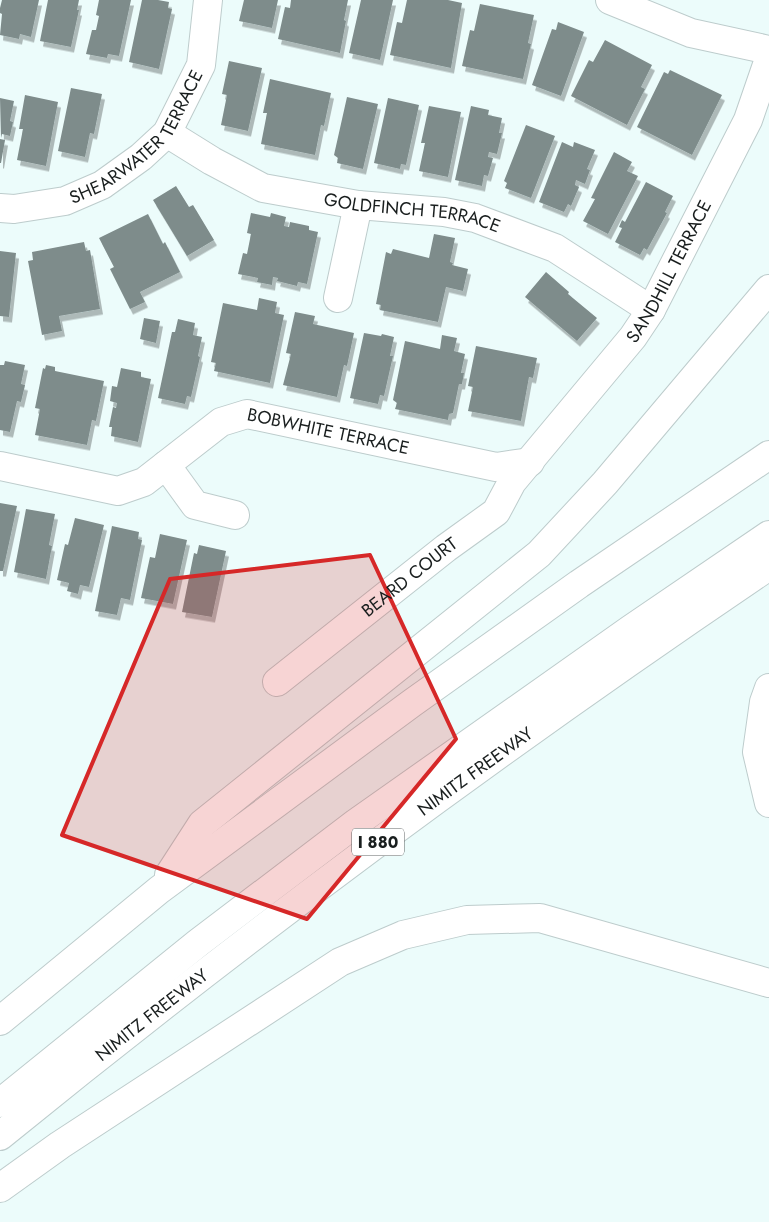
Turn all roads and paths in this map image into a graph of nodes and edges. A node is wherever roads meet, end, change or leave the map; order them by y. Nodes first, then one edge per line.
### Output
1 (208, 0) edge
2 (610, 0) edge
3 (769, 50) edge
4 (769, 58) edge
5 (166, 133) junction
6 (358, 205) junction
7 (0, 208) edge
8 (769, 289) edge
9 (338, 298) dead end
10 (651, 310) junction
11 (769, 456) edge
12 (530, 462) junction
13 (166, 465) junction
14 (0, 466) edge
15 (235, 515) dead end
16 (769, 535) edge
17 (769, 566) edge
18 (277, 682) dead end
19 (769, 688) edge
20 (769, 803) edge
21 (159, 890) junction
22 (769, 983) edge
23 (0, 1021) edge
24 (0, 1103) edge
25 (0, 1136) edge
26 (0, 1188) edge

1 - 5 main road, SHEARWATER TERRACE
2 - 3 main road
4 - 10 main road, SANDHILL TERRACE
5 - 6 main road, GOLDFINCH TERRACE
5 - 7 main road, SHEARWATER TERRACE
6 - 9 main road
6 - 10 main road, GOLDFINCH TERRACE
8 - 21 main road
10 - 12 main road, SANDHILL TERRACE
11 - 21 main road
12 - 13 main road, BOBWHITE TERRACE
12 - 18 main road, BEARD COURT
13 - 14 main road, BOBWHITE TERRACE
13 - 15 main road
16 - 24 main road, I 880
17 - 25 main road, NIMITZ FREEWAY / I 880
19 - 20 main road
21 - 23 main road
22 - 26 main road

